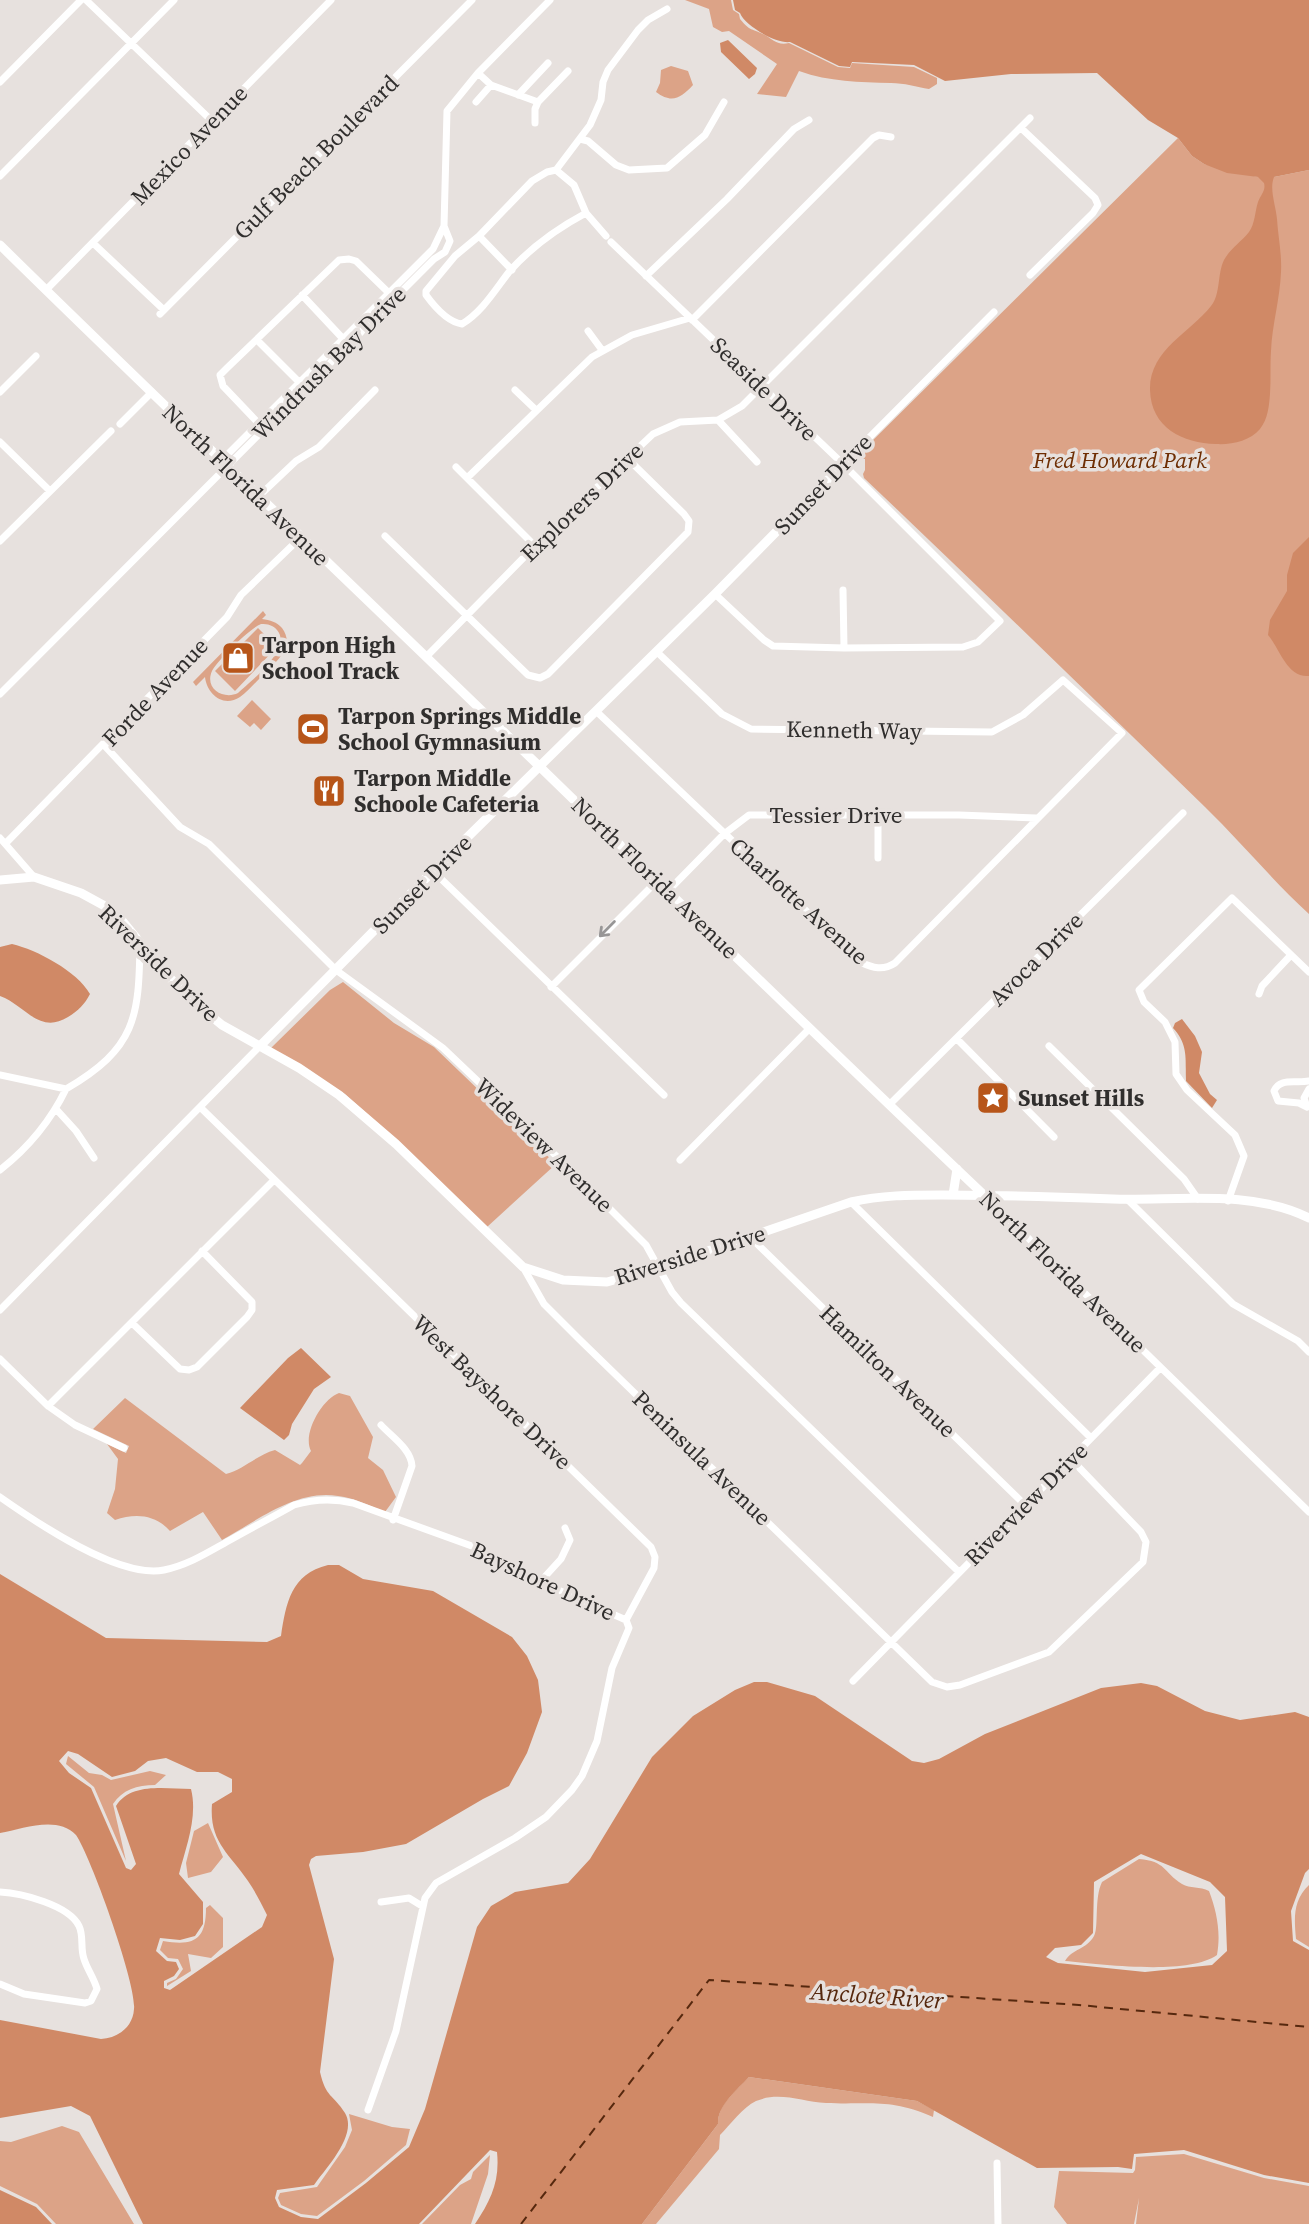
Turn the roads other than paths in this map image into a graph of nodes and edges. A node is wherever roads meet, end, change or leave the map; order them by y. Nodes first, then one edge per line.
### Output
1 (84, 0) edge
2 (174, 0) edge
3 (331, 0) edge
4 (472, 0) edge
5 (550, 0) edge
6 (667, 9) dead end
7 (131, 45) junction
8 (548, 63) dead end
9 (568, 71) dead end
10 (478, 73) junction
11 (0, 82) edge
12 (491, 85) junction
13 (517, 95) junction
14 (476, 102) dead end
15 (538, 102) junction
16 (724, 102) dead end
17 (1030, 118) dead end
18 (809, 120) dead end
19 (212, 121) junction
20 (535, 123) dead end
21 (1021, 128) junction
22 (891, 136) dead end
23 (580, 139) junction
24 (556, 170) junction
25 (0, 176) edge
26 (586, 212) junction
27 (444, 226) junction
28 (479, 236) junction
29 (93, 243) junction
30 (0, 245) edge
31 (433, 249) junction
32 (440, 255) junction
33 (512, 270) junction
34 (1030, 275) dead end
35 (411, 276) junction
36 (646, 276) junction
37 (46, 290) junction
38 (426, 291) junction
39 (302, 295) junction
40 (392, 296) junction
41 (994, 312) dead end
42 (691, 319) junction
43 (588, 331) dead end
44 (257, 340) junction
45 (346, 341) junction
46 (602, 350) junction
47 (36, 356) dead end
48 (302, 386) junction
49 (761, 387) junction
50 (375, 390) dead end
51 (515, 390) dead end
52 (0, 392) edge
53 (152, 393) junction
54 (536, 410) junction
55 (718, 420) junction
56 (120, 424) dead end
57 (261, 426) junction
58 (111, 431) dead end
59 (0, 442) edge
60 (627, 458) junction
61 (757, 462) dead end
62 (842, 464) junction
63 (227, 466) junction
64 (456, 467) dead end
65 (467, 478) junction
66 (50, 491) junction
67 (258, 497) junction
68 (385, 536) dead end
69 (300, 538) junction
70 (0, 541) edge
71 (536, 546) junction
72 (843, 590) dead end
73 (715, 594) junction
74 (467, 615) junction
75 (844, 648) junction
76 (657, 652) junction
77 (426, 657) junction
78 (0, 694) edge
79 (597, 712) junction
80 (1122, 733) joint
81 (104, 745) junction
82 (540, 767) junction
83 (1182, 813) dead end
84 (878, 816) junction
85 (1036, 818) junction
86 (724, 834) junction
87 (3, 841) edge
88 (878, 858) dead end
89 (433, 871) junction
90 (34, 877) junction
91 (0, 880) edge
92 (656, 882) junction
93 (667, 892) junction
94 (140, 942) junction
95 (1291, 955) junction
96 (336, 970) junction
97 (1309, 972) edge
98 (551, 987) junction
99 (1259, 994) dead end
100 (810, 1028) junction
101 (957, 1039) junction
102 (1049, 1045) dead end
103 (260, 1046) junction
104 (0, 1075) edge
105 (1309, 1081) edge
106 (66, 1089) junction
107 (1309, 1090) edge
108 (664, 1095) dead end
109 (889, 1105) junction
110 (200, 1107) junction
111 (1308, 1108) edge
112 (56, 1109) junction
113 (1054, 1137) dead end
114 (94, 1158) dead end
115 (680, 1160) dead end
116 (957, 1169) junction
117 (0, 1170) edge
118 (273, 1181) junction
119 (953, 1195) junction
120 (984, 1195) junction
121 (1127, 1199) junction
122 (1198, 1199) junction
123 (1228, 1200) junction
124 (851, 1202) junction
125 (1309, 1218) edge
126 (750, 1237) junction
127 (202, 1251) junction
128 (523, 1267) junction
129 (658, 1268) junction
130 (0, 1310) edge
131 (132, 1323) junction
132 (1309, 1352) edge
133 (0, 1359) edge
134 (1160, 1368) junction
135 (48, 1406) junction
136 (381, 1425) dead end
137 (1091, 1438) junction
138 (124, 1448) dead end
139 (1070, 1459) junction
140 (0, 1497) edge
141 (1026, 1505) junction
142 (1309, 1512) edge
143 (393, 1520) junction
144 (565, 1528) dead end
145 (959, 1572) junction
146 (540, 1582) junction
147 (626, 1620) junction
148 (892, 1640) junction
149 (853, 1681) dead end
150 (0, 1892) edge
151 (381, 1902) dead end
152 (422, 1906) junction
153 (0, 1983) edge
154 (368, 2110) dead end
155 (996, 2163) dead end
156 (998, 2224) edge

1 - 7 street
1 - 11 street
2 - 7 street
3 - 19 street, Mexico Avenue
4 - 29 street, Gulf Beach Boulevard
5 - 10 street, Windrush Bay Drive
6 - 23 street
7 - 19 street
7 - 25 street
8 - 13 street
9 - 15 street
10 - 12 street
10 - 27 street, Windrush Bay Drive
12 - 13 street
12 - 14 street
13 - 15 street
15 - 20 street
16 - 23 street
17 - 21 street
18 - 36 street
19 - 29 street, Mexico Avenue
21 - 34 street
21 - 49 street
22 - 42 street
23 - 24 street
24 - 26 street, Seaside Drive
24 - 28 street
26 - 33 street
26 - 36 street, Seaside Drive
27 - 31 street, Windrush Bay Drive
27 - 32 street, Windrush Bay Drive
28 - 33 street
28 - 38 street
29 - 37 street, Mexico Avenue
30 - 37 street, North Florida Avenue
31 - 32 street
31 - 35 street, Windrush Bay Drive
32 - 35 street, Windrush Bay Drive
33 - 38 street
35 - 38 street
35 - 40 street, Windrush Bay Drive
36 - 42 street, Seaside Drive
37 - 53 street, North Florida Avenue
39 - 40 street
39 - 44 street
39 - 45 street
40 - 45 street, Windrush Bay Drive
41 - 62 street, Sunset Drive
42 - 46 street
42 - 49 street, Seaside Drive
43 - 46 street
44 - 48 street
44 - 57 street
45 - 48 street, Windrush Bay Drive
46 - 54 street
47 - 52 street
48 - 57 street, Windrush Bay Drive
49 - 55 street
49 - 62 street, Seaside Drive
50 - 67 street
51 - 54 street
53 - 56 street
53 - 63 street, North Florida Avenue
54 - 65 street
55 - 60 street, Explorers Drive
55 - 61 street
57 - 63 street, Windrush Bay Drive
58 - 66 street
59 - 66 street
60 - 71 street, Explorers Drive
60 - 74 street
62 - 73 street, Sunset Drive
62 - 75 street, Seaside Drive
63 - 67 street, North Florida Avenue
63 - 78 street, Windrush Bay Drive
64 - 65 street
65 - 71 street
66 - 70 street
67 - 69 street, North Florida Avenue
68 - 74 street
69 - 77 street, North Florida Avenue
69 - 81 street, Forde Avenue
71 - 74 street, Explorers Drive
72 - 75 street
73 - 75 street
73 - 76 street, Sunset Drive
74 - 77 street, Explorers Drive
76 - 79 street, Sunset Drive
76 - 80 street, Kenneth Way
77 - 82 street, North Florida Avenue
79 - 82 street, Sunset Drive
79 - 86 street, Charlotte Avenue
80 - 85 street, Charlotte Avenue
81 - 87 street, Forde Avenue
81 - 96 street, Wideview Avenue
82 - 89 street, Sunset Drive
82 - 92 street, North Florida Avenue
83 - 101 street, Avoca Drive
84 - 85 street, Tessier Drive
84 - 86 street, Tessier Drive
84 - 88 street
85 - 86 street, Charlotte Avenue
86 - 93 street, Tessier Drive
87 - 90 street
89 - 96 street, Sunset Drive
89 - 98 street
90 - 91 street, Riverside Drive
90 - 94 street, Riverside Drive
92 - 93 street, North Florida Avenue
92 -> 98 street
93 - 100 street, North Florida Avenue
94 - 103 street, Riverside Drive
94 - 106 street
95 - 97 street
95 - 99 street
95 - 123 street
96 - 103 street, Sunset Drive
96 - 129 street, Wideview Avenue
98 - 108 street
100 - 109 street, North Florida Avenue
100 - 115 street
101 - 109 street, Avoca Drive
101 - 113 street
102 - 122 street
103 - 110 street, Sunset Drive
103 - 128 street, Riverside Drive
104 - 106 street
105 - 111 street
106 - 112 street
107 - 111 street
109 - 116 street, North Florida Avenue
110 - 118 street, West Bayshore Drive
110 - 130 street, Sunset Drive
112 - 114 street
112 - 117 street
116 - 119 street
116 - 120 street, North Florida Avenue
118 - 127 street
118 - 147 street, West Bayshore Drive
119 - 120 street, Riverside Drive
119 - 124 street, Riverside Drive
120 - 121 street, Riverside Drive
120 - 134 street, North Florida Avenue
121 - 122 street, Riverside Drive
121 - 132 street
122 - 123 street, Riverside Drive
123 - 125 street, Riverside Drive
124 - 126 street, Riverside Drive
124 - 137 street
126 - 129 street, Riverside Drive
126 - 141 street, Hamilton Avenue
127 - 131 street
127 - 131 street
128 - 129 street, Riverside Drive
128 - 148 street, Peninsula Avenue
129 - 145 street, Wideview Avenue
131 - 135 street
133 - 135 street
134 - 137 street, Riverview Drive
134 - 142 street, North Florida Avenue
135 - 138 street
136 - 143 street
137 - 139 street, Riverview Drive
139 - 141 street, Riverview Drive
139 - 148 street, Peninsula Avenue
140 - 143 street, Bayshore Drive
141 - 145 street, Riverview Drive
143 - 146 street, Bayshore Drive
144 - 146 street
145 - 148 street, Riverview Drive
146 - 147 street, Bayshore Drive
147 - 152 street, Bayshore Drive
148 - 149 street, Riverview Drive
150 - 153 street
151 - 152 street
152 - 154 street, Bayshore Drive
155 - 156 street

